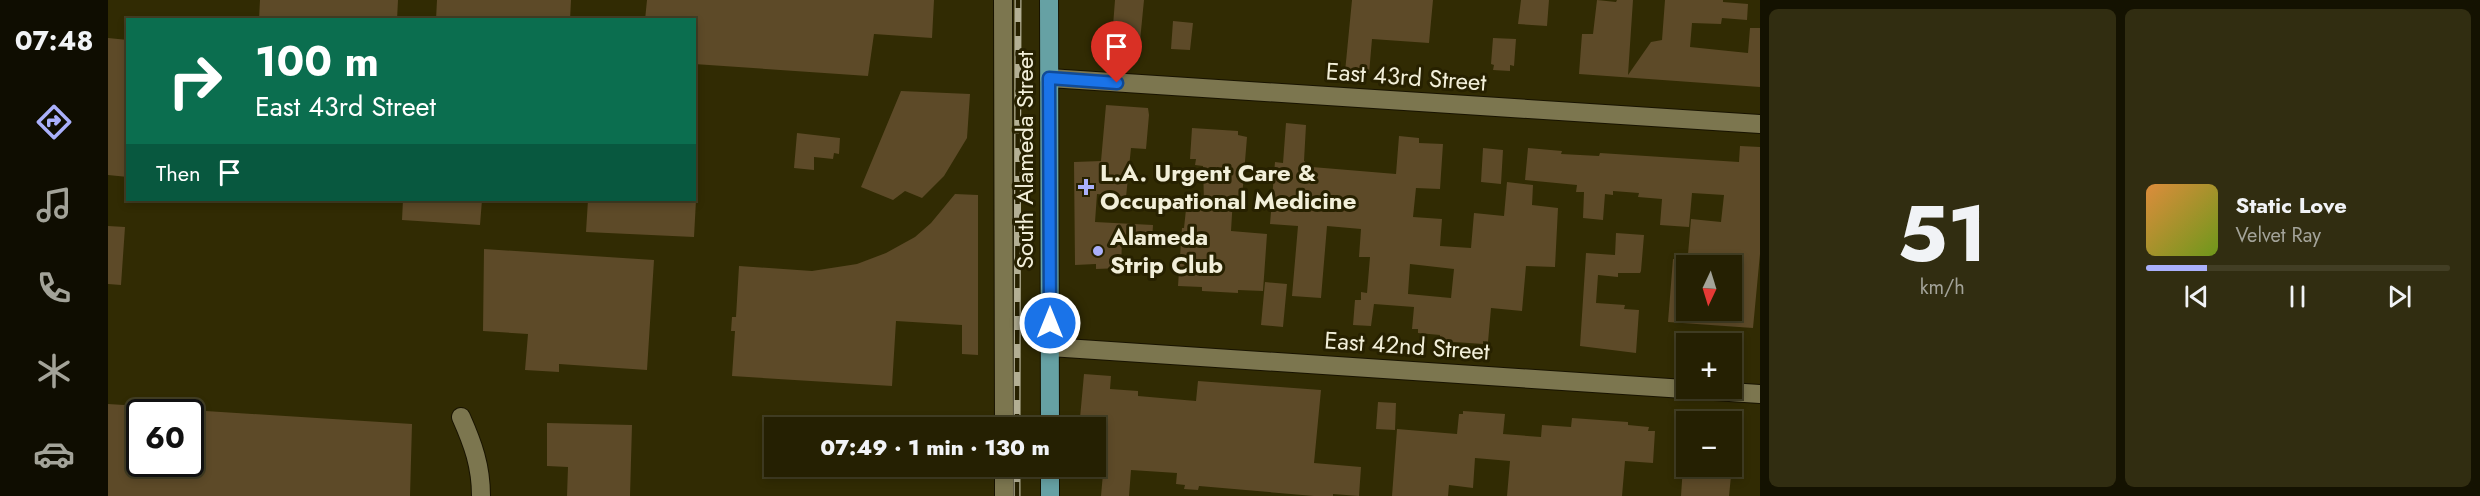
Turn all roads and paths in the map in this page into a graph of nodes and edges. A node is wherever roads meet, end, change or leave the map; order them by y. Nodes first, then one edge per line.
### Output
1 (1003, 0) edge
2 (1049, 0) edge
3 (1049, 78) junction
4 (1760, 124) edge
5 (1050, 347) junction
6 (1760, 394) edge
7 (461, 417) dead end
8 (1004, 417) edge
9 (1050, 417) edge
10 (1004, 477) edge
11 (1050, 477) edge
12 (481, 496) edge
13 (1004, 496) edge
14 (1050, 496) edge

1 - 8 street, South Alameda Street
2 - 3 main road, South Alameda Street
3 - 4 street, East 43rd Street
3 - 5 main road, South Alameda Street
5 - 6 street, East 42nd Street
5 - 9 main road, South Alameda Street
7 - 12 street
10 - 13 street
11 - 14 main road

